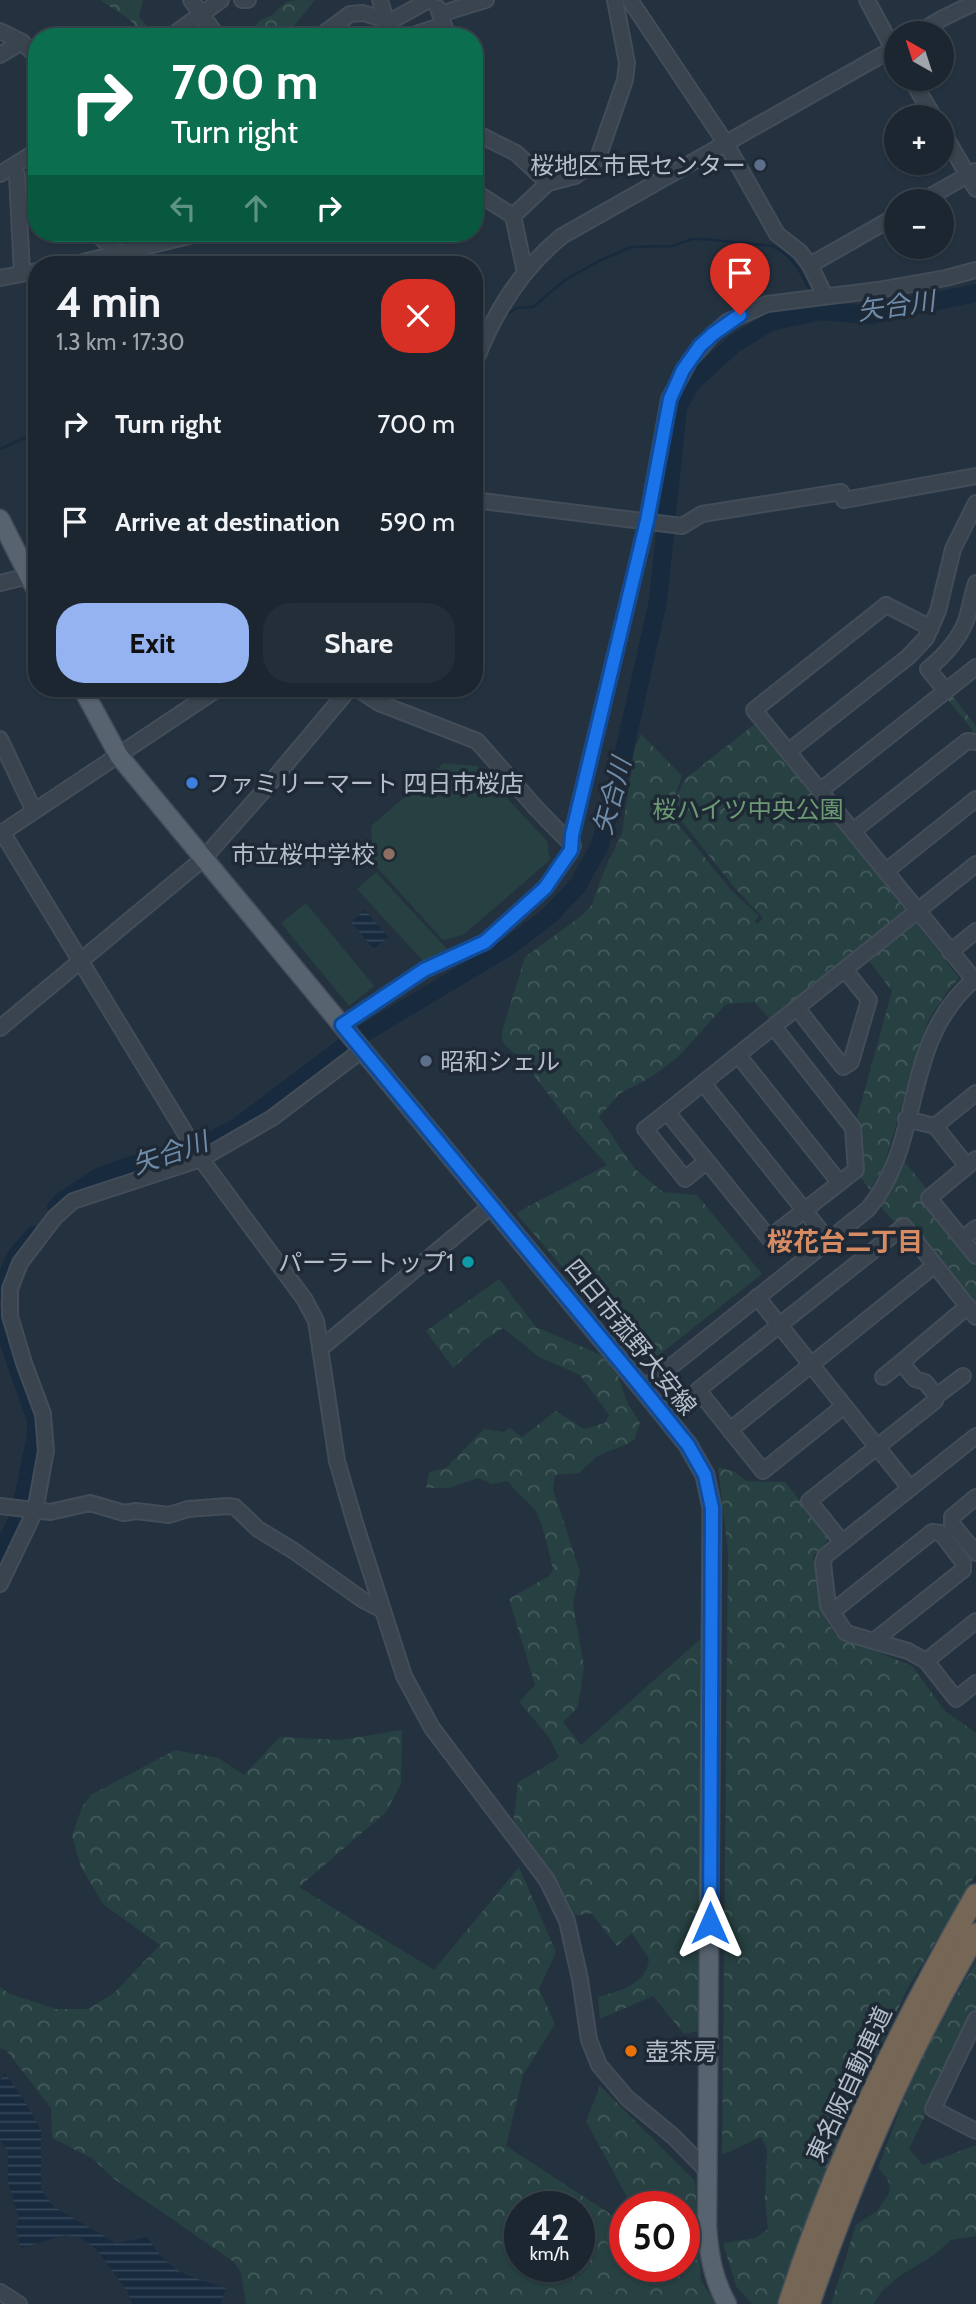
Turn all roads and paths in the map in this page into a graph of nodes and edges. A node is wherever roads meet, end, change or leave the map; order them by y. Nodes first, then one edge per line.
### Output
1 (191, 0) edge
2 (221, 0) edge
3 (242, 0) edge
4 (247, 0) edge
5 (380, 0) edge
6 (429, 0) edge
7 (486, 0) edge
8 (615, 0) edge
9 (630, 0) edge
10 (867, 0) edge
11 (976, 2) edge
12 (201, 14) junction
13 (442, 19) edge
14 (386, 20) junction
15 (938, 21) edge
16 (182, 28) edge
17 (211, 28) edge
18 (331, 28) edge
19 (424, 28) edge
20 (884, 30) edge
21 (0, 32) edge
22 (22, 42) junction
23 (28, 48) edge
24 (0, 55) edge
25 (884, 56) edge
26 (483, 136) edge
27 (725, 142) junction
28 (954, 148) edge
29 (28, 157) edge
30 (7, 171) edge
31 (972, 173) edge
32 (548, 183) junction
33 (943, 189) edge
34 (976, 189) edge
35 (483, 197) edge
36 (513, 216) junction
37 (884, 223) edge
38 (106, 242) edge
39 (132, 242) edge
40 (166, 242) edge
41 (134, 250) junction
42 (114, 255) junction
43 (110, 256) edge
44 (810, 265) junction
45 (976, 270) edge
46 (28, 271) edge
47 (28, 272) edge
48 (525, 272) junction
49 (0, 278) edge
50 (818, 297) junction
51 (483, 342) edge
52 (976, 476) edge
53 (483, 501) edge
54 (976, 503) edge
55 (0, 519) edge
56 (650, 521) junction
57 (28, 574) edge
58 (0, 583) edge
59 (976, 583) edge
60 (28, 584) edge
61 (931, 628) junction
62 (976, 667) edge
63 (946, 691) junction
64 (87, 697) edge
65 (206, 697) edge
66 (342, 697) edge
67 (370, 697) edge
68 (0, 739) edge
69 (976, 742) edge
70 (789, 751) junction
71 (119, 756) junction
72 (821, 790) junction
73 (976, 799) edge
74 (34, 811) junction
75 (853, 831) junction
76 (1, 833) edge
77 (573, 846) junction
78 (203, 859) junction
79 (976, 864) edge
80 (886, 871) junction
81 (918, 910) junction
82 (976, 931) edge
83 (950, 951) junction
84 (81, 961) junction
85 (845, 970) junction
86 (975, 980) edge
87 (797, 1008) junction
88 (343, 1027) junction
89 (774, 1027) junction
90 (0, 1028) edge
91 (362, 1050) junction
92 (738, 1055) junction
93 (703, 1083) junction
94 (976, 1093) edge
95 (667, 1112) junction
96 (906, 1119) junction
97 (935, 1126) junction
98 (201, 1158) junction
99 (707, 1161) junction
100 (972, 1163) edge
101 (839, 1182) junction
102 (491, 1206) junction
103 (804, 1210) junction
104 (976, 1228) edge
105 (962, 1239) junction
106 (828, 1240) junction
107 (976, 1256) edge
108 (935, 1265) junction
109 (757, 1297) junction
110 (972, 1311) edge
111 (780, 1325) junction
112 (320, 1349) junction
113 (904, 1360) junction
114 (811, 1365) junction
115 (963, 1376) dead end
116 (883, 1377) dead end
117 (643, 1389) junction
118 (936, 1397) junction
119 (844, 1406) junction
120 (730, 1430) junction
121 (976, 1436) edge
122 (877, 1447) junction
123 (910, 1488) junction
124 (976, 1497) edge
125 (0, 1506) edge
126 (33, 1511) junction
127 (946, 1529) junction
128 (842, 1542) junction
129 (971, 1556) edge
130 (0, 1584) edge
131 (383, 1610) junction
132 (832, 1612) junction
133 (976, 1621) edge
134 (874, 1640) junction
135 (926, 1661) junction
136 (976, 1683) edge
137 (976, 1895) edge
138 (976, 1934) edge
139 (976, 2019) edge
140 (976, 2131) edge
141 (709, 2173) junction
142 (0, 2292) edge
143 (19, 2304) edge
144 (727, 2304) edge
145 (738, 2304) edge
146 (789, 2304) edge
147 (809, 2304) edge

1 - 12 street
2 - 12 street
3 - 4 street
5 - 14 street
6 - 14 street
7 - 13 street
8 - 32 street
9 - 27 street
10 - 20 street
11 - 15 street
12 - 16 street
12 - 17 street
13 - 19 street
14 - 18 street
21 - 22 street
22 - 23 street
22 - 24 street
25 - 27 street
26 - 32 street
27 - 44 street
27 - 48 street
28 - 31 street
29 - 30 street
30 - 46 street
31 - 33 street
31 - 34 street
32 - 36 street
35 - 36 street
36 - 48 street
37 - 44 street
38 - 42 street
39 - 41 street
40 - 41 street
41 - 42 street
42 - 43 street
44 - 50 street
45 - 50 street
47 - 49 street
48 - 51 street
50 - 56 street
52 - 56 street
53 - 56 street
54 - 61 street
55 - 57 main road
56 - 77 street
58 - 60 street
59 - 63 street
61 - 70 street
61 - 70 street
62 - 63 street
63 - 72 street
64 - 71 main road, 四日市菰野大安線
65 - 71 street
66 - 78 street
67 - 77 street
68 - 74 street
69 - 75 street
70 - 72 street
71 - 74 street
71 - 78 main road, 四日市菰野大安線
72 - 75 street
73 - 80 street
74 - 76 street
75 - 80 street
76 - 84 street
77 - 88 street
78 - 84 street
78 - 88 main road, 四日市菰野大安線
79 - 81 street
80 - 81 street
81 - 83 street
81 - 85 street
82 - 83 street
83 - 86 street
84 - 90 street
84 - 98 street
85 - 87 street
85 - 87 street
86 - 96 street
87 - 89 street
88 - 91 main road, 四日市菰野大安線
89 - 92 street
89 - 101 street
91 - 98 street
91 - 102 main road, 四日市菰野大安線
92 - 93 street
92 - 101 street
93 - 95 street
93 - 103 street
94 - 97 street
95 - 99 street
95 - 99 street
96 - 97 street
96 - 106 street
97 - 100 street
98 - 112 street
98 - 126 street
99 - 103 street
100 - 105 street
101 - 103 street
102 - 112 street
102 - 117 main road, 四日市菰野大安線
103 - 106 street
104 - 105 street
105 - 107 street
106 - 109 street
108 - 110 street
108 - 111 street
108 - 114 street
109 - 111 street
109 - 117 street
110 - 113 street
111 - 114 street
111 - 120 street
112 - 131 street
113 - 116 street
113 - 118 street
114 - 119 street
114 - 120 street
115 - 118 street
117 - 141 main road, 四日市菰野大安線
118 - 122 street
119 - 120 street
119 - 122 street
121 - 123 street
122 - 123 street
122 - 128 street
123 - 128 street
124 - 127 street
125 - 126 street
126 - 130 street
126 - 131 street
127 - 129 street
127 - 132 street
128 - 132 street
129 - 134 street
131 - 141 street
132 - 134 street
133 - 135 street
134 - 135 street
135 - 136 street
137 - 146 highway, 東名阪自動車道
138 - 147 highway, 東名阪自動車道
139 - 140 street
141 - 144 main road, 四日市菰野大安線
141 - 145 main road, 四日市菰野大安線
142 - 143 street

